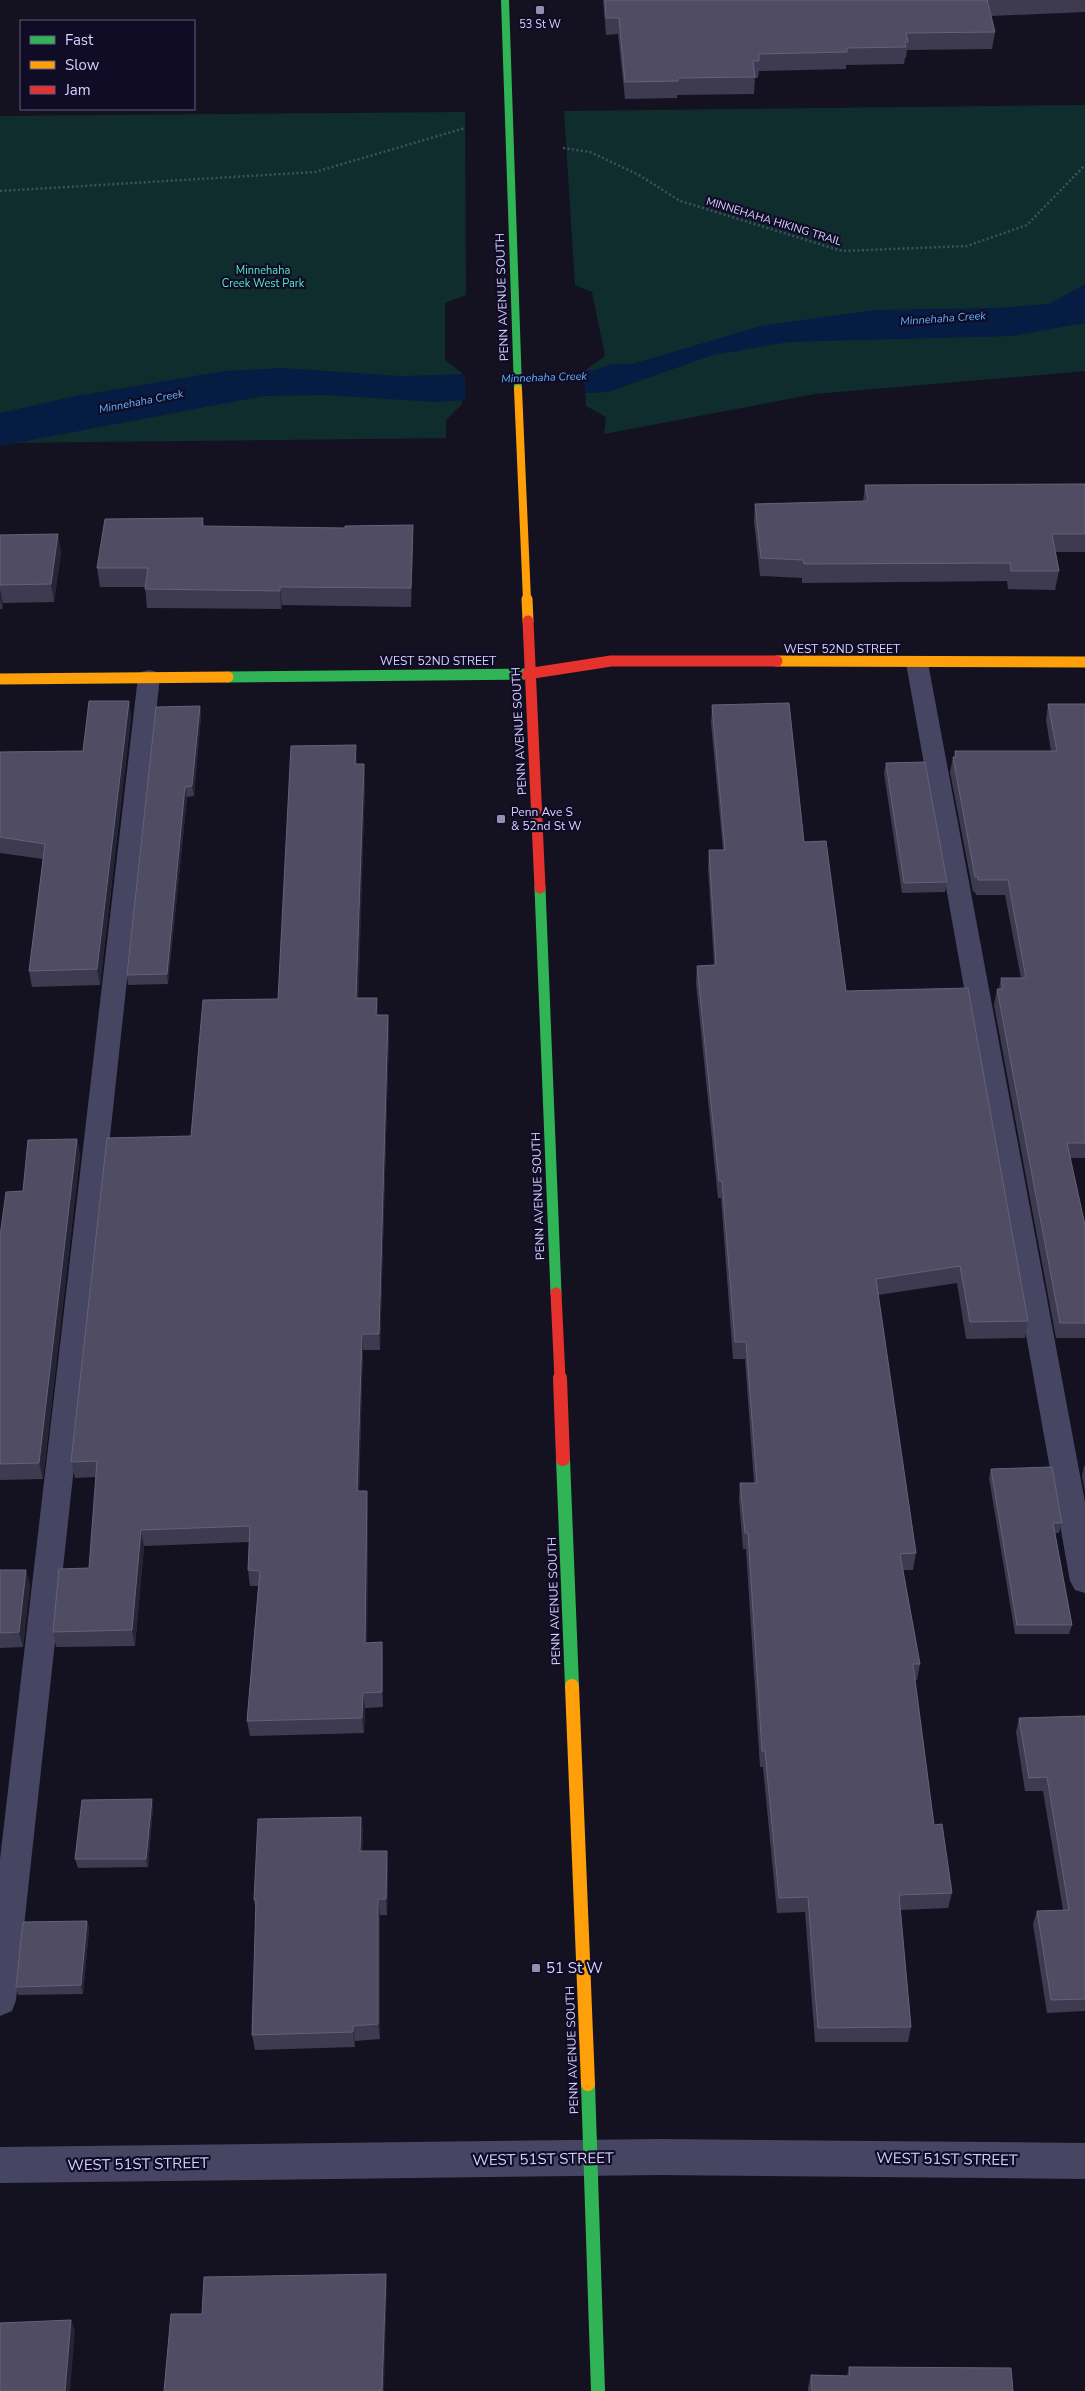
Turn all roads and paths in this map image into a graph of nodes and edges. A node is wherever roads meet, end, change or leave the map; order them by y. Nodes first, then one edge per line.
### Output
1 (505, 0) edge
2 (468, 128) dead end
3 (563, 148) dead end
4 (1085, 165) edge
5 (0, 191) edge
6 (1085, 662) edge
7 (917, 663) junction
8 (531, 674) junction
9 (149, 677) junction
10 (0, 678) edge
11 (1085, 1581) edge
12 (0, 2000) edge
13 (590, 2159) junction
14 (1085, 2161) edge
15 (0, 2165) edge
16 (598, 2391) edge

1 - 8 main road, PENN AVENUE SOUTH
2 - 5 path
3 - 4 path, MINNEHAHA HIKING TRAIL
6 - 7 main road, WEST 52ND STREET
7 - 8 main road, WEST 52ND STREET
7 - 11 lane
8 - 9 main road, WEST 52ND STREET
8 - 13 main road, PENN AVENUE SOUTH
9 - 10 main road, WEST 52ND STREET
9 - 12 lane
13 - 14 street, WEST 51ST STREET
13 - 15 street, WEST 51ST STREET
13 - 16 main road, PENN AVENUE SOUTH

